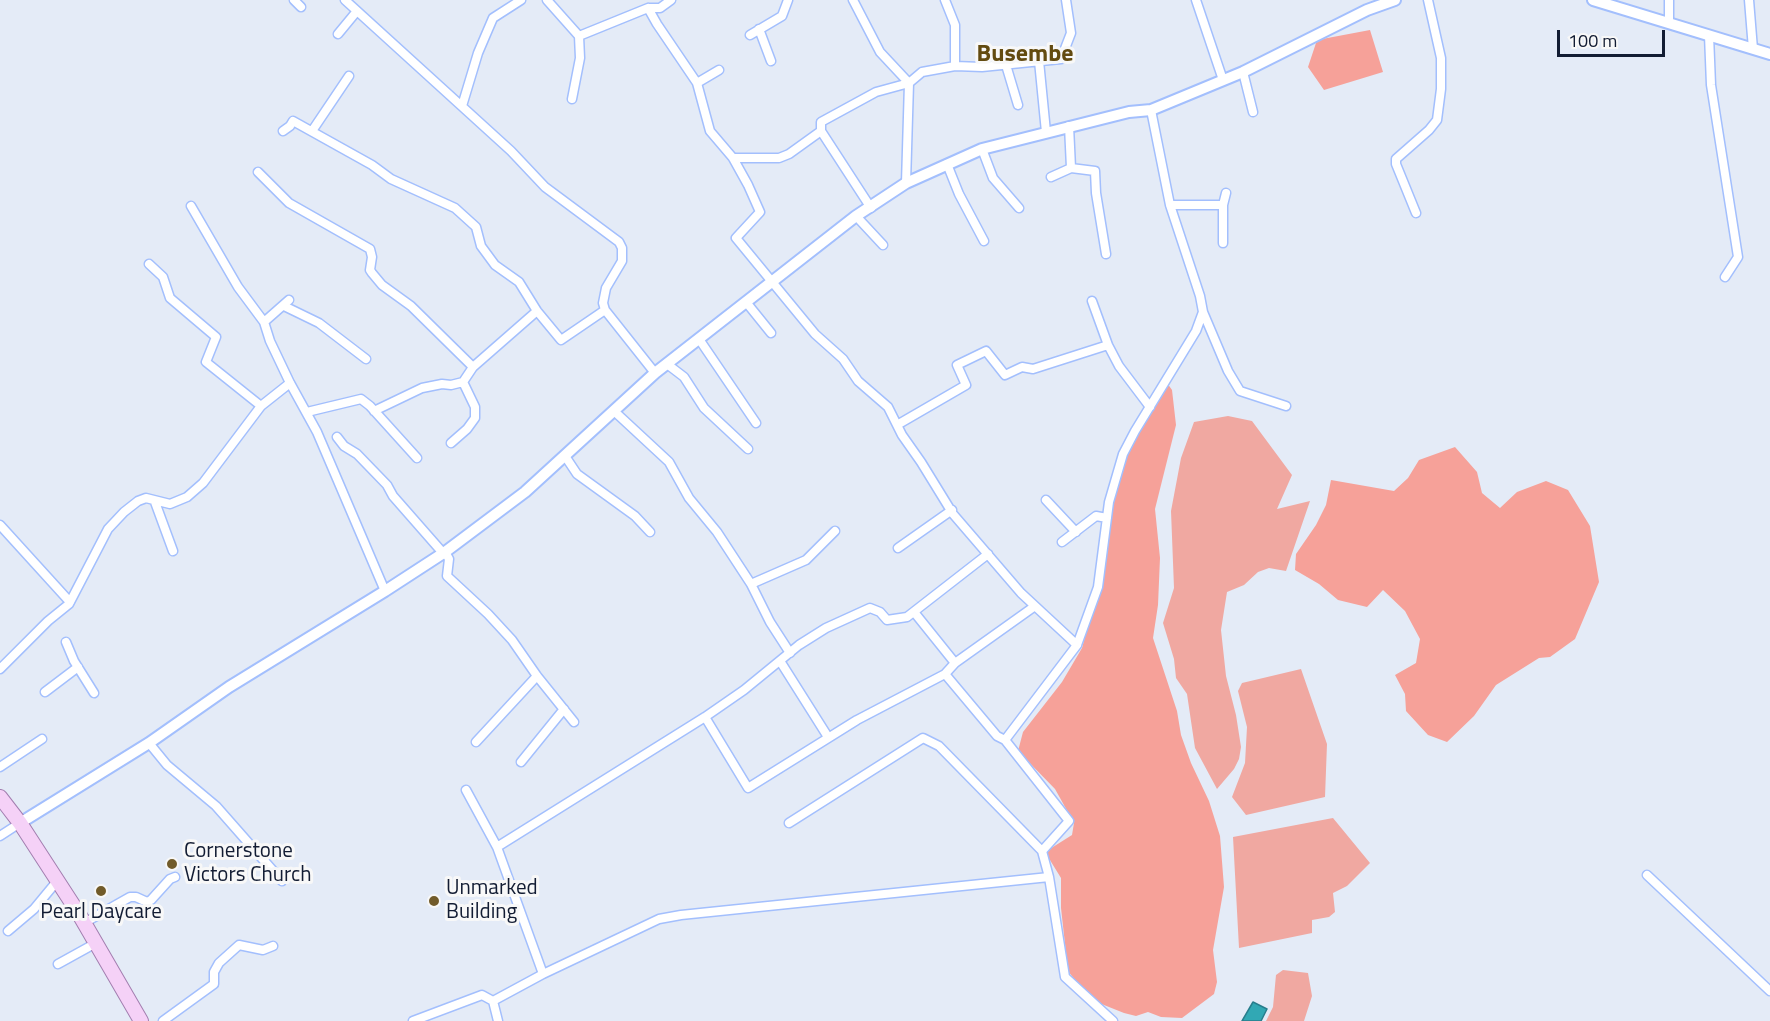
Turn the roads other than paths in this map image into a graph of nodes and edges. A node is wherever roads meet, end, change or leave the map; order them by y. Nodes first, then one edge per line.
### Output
1 (294, 0) edge
2 (345, 0) edge
3 (521, 0) edge
4 (547, 0) edge
5 (671, 0) edge
6 (788, 0) edge
7 (853, 0) edge
8 (945, 0) edge
9 (1066, 0) edge
10 (1196, 0) edge
11 (1395, 0) edge
12 (1428, 0) edge
13 (1593, 0) edge
14 (1669, 0) edge
15 (1749, 0) edge
16 (658, 4) edge
17 (301, 7) dead end
18 (648, 8) junction
19 (357, 11) junction
20 (1669, 23) junction
21 (759, 29) junction
22 (338, 34) dead end
23 (750, 34) dead end
24 (1709, 35) junction
25 (579, 36) junction
26 (1753, 48) junction
27 (1770, 54) edge
28 (771, 61) dead end
29 (1039, 61) junction
30 (1006, 65) junction
31 (955, 66) junction
32 (719, 70) dead end
33 (1243, 72) junction
34 (349, 76) dead end
35 (1223, 80) junction
36 (697, 83) junction
37 (909, 83) junction
38 (572, 99) dead end
39 (1018, 105) dead end
40 (462, 106) junction
41 (1151, 110) junction
42 (1253, 112) dead end
43 (1069, 126) junction
44 (283, 131) dead end
45 (312, 131) junction
46 (821, 131) junction
47 (1046, 132) junction
48 (982, 149) junction
49 (733, 158) junction
50 (947, 164) junction
51 (1071, 168) junction
52 (258, 172) dead end
53 (1051, 177) dead end
54 (906, 183) junction
55 (1226, 193) dead end
56 (1170, 205) junction
57 (1223, 205) junction
58 (191, 206) dead end
59 (871, 207) junction
60 (1019, 208) dead end
61 (1416, 213) dead end
62 (856, 216) junction
63 (984, 241) dead end
64 (1223, 243) dead end
65 (883, 245) dead end
66 (1106, 254) dead end
67 (149, 264) dead end
68 (1725, 277) dead end
69 (772, 283) junction
70 (1092, 301) dead end
71 (746, 302) junction
72 (605, 310) junction
73 (537, 311) junction
74 (1203, 312) junction
75 (264, 322) junction
76 (771, 333) dead end
77 (699, 339) junction
78 (1108, 345) junction
79 (366, 359) dead end
80 (667, 364) junction
81 (473, 367) junction
82 (656, 373) junction
83 (463, 382) junction
84 (290, 383) junction
85 (261, 406) junction
86 (1286, 406) dead end
87 (1150, 407) junction
88 (374, 411) junction
89 (614, 411) junction
90 (307, 412) junction
91 (756, 423) dead end
92 (897, 425) junction
93 (337, 437) dead end
94 (451, 443) dead end
95 (748, 449) dead end
96 (565, 456) junction
97 (417, 458) dead end
98 (1046, 500) dead end
99 (155, 502) junction
100 (952, 510) junction
101 (1107, 518) junction
102 (0, 525) edge
103 (835, 531) dead end
104 (650, 532) dead end
105 (1076, 532) junction
106 (1062, 542) dead end
107 (898, 548) dead end
108 (173, 551) dead end
109 (444, 552) junction
110 (988, 554) junction
111 (751, 584) junction
112 (385, 591) junction
113 (70, 602) junction
114 (1035, 606) junction
115 (914, 612) junction
116 (66, 642) dead end
117 (1077, 645) junction
118 (790, 653) junction
119 (780, 661) junction
120 (955, 663) junction
121 (78, 667) junction
122 (0, 669) edge
123 (945, 674) junction
124 (537, 676) junction
125 (45, 692) dead end
126 (94, 693) dead end
127 (564, 709) junction
128 (705, 717) junction
129 (574, 722) dead end
130 (828, 737) junction
131 (42, 739) dead end
132 (1005, 740) junction
133 (476, 742) dead end
134 (149, 743) junction
135 (521, 762) dead end
136 (0, 767) edge
137 (466, 790) dead end
138 (0, 797) edge
139 (20, 823) junction
140 (789, 823) dead end
141 (0, 836) edge
142 (497, 847) junction
143 (1042, 851) junction
144 (1647, 875) dead end
145 (175, 877) dead end
146 (1049, 877) junction
147 (58, 880) junction
148 (282, 881) dead end
149 (84, 922) junction
150 (8, 931) dead end
151 (96, 943) junction
152 (273, 946) dead end
153 (58, 964) dead end
154 (543, 974) junction
155 (1770, 991) edge
156 (493, 1001) junction
157 (141, 1021) edge
158 (163, 1021) edge
159 (413, 1021) edge
160 (498, 1021) edge
161 (1113, 1021) edge

1 - 17 street
2 - 19 street
3 - 40 street
4 - 25 street
5 - 16 street
6 - 21 street
7 - 37 street
8 - 31 street
9 - 29 street
10 - 35 street
11 - 33 street
12 - 61 street
13 - 20 street
14 - 20 street
15 - 26 street
16 - 18 street
18 - 25 street
18 - 36 street
19 - 22 street
19 - 40 street
20 - 24 street
21 - 23 street
21 - 28 street
24 - 26 street
24 - 68 street
25 - 38 street
26 - 27 street
29 - 30 street
29 - 47 street
30 - 31 street
30 - 39 street
31 - 37 street
32 - 36 street
33 - 35 street
33 - 42 street
34 - 45 street
35 - 41 street
36 - 49 street
37 - 46 street
37 - 54 street
40 - 72 street
41 - 43 street
41 - 56 street
43 - 47 street
43 - 51 street
44 - 45 street
45 - 73 street
46 - 49 street
46 - 59 street
47 - 48 street
48 - 50 street
48 - 60 street
49 - 69 street
50 - 54 street
50 - 63 street
51 - 53 street
51 - 66 street
52 - 81 street
54 - 59 street
55 - 57 street
56 - 57 street
56 - 74 street
57 - 64 street
58 - 75 street
59 - 62 street
62 - 65 street
62 - 69 street
67 - 85 street
69 - 71 street
69 - 92 street
70 - 78 street
71 - 76 street
71 - 77 street
72 - 73 street
72 - 82 street
73 - 81 street
74 - 86 street
74 - 87 street
75 - 79 street
75 - 84 street
77 - 80 street
77 - 91 street
78 - 87 street
78 - 92 street
80 - 82 street
80 - 95 street
81 - 83 street
82 - 89 street
83 - 88 street
83 - 94 street
84 - 85 street
84 - 90 street
85 - 99 street
87 - 101 street
88 - 90 street
88 - 97 street
89 - 96 street
89 - 111 street
90 - 112 street
92 - 100 street
93 - 109 street
96 - 104 street
96 - 109 street
98 - 105 street
99 - 108 street
99 - 113 street
100 - 107 street
100 - 110 street
101 - 105 street
101 - 117 street
102 - 113 street
103 - 111 street
105 - 106 street
109 - 112 street
109 - 124 street
110 - 114 street
110 - 115 street
111 - 118 street
112 - 134 street
113 - 122 street
114 - 117 street
114 - 120 street
115 - 118 street
115 - 120 street
116 - 121 street
117 - 132 street
118 - 119 street
119 - 128 street
119 - 130 street
120 - 123 street
121 - 125 street
121 - 126 street
123 - 130 street
123 - 132 street
124 - 127 street
124 - 133 street
127 - 129 street
127 - 135 street
128 - 130 street
128 - 142 street
131 - 136 street
132 - 143 street
134 - 139 street
134 - 148 street
137 - 142 street
138 - 139 main road
139 - 141 street
139 - 147 main road
140 - 143 street
142 - 154 street
143 - 146 street
144 - 155 street
145 - 149 street
146 - 154 street
146 - 161 street
147 - 149 main road
147 - 150 street
149 - 151 main road
151 - 153 street
151 - 157 main road
152 - 158 street
154 - 156 street
156 - 159 street
156 - 160 street

